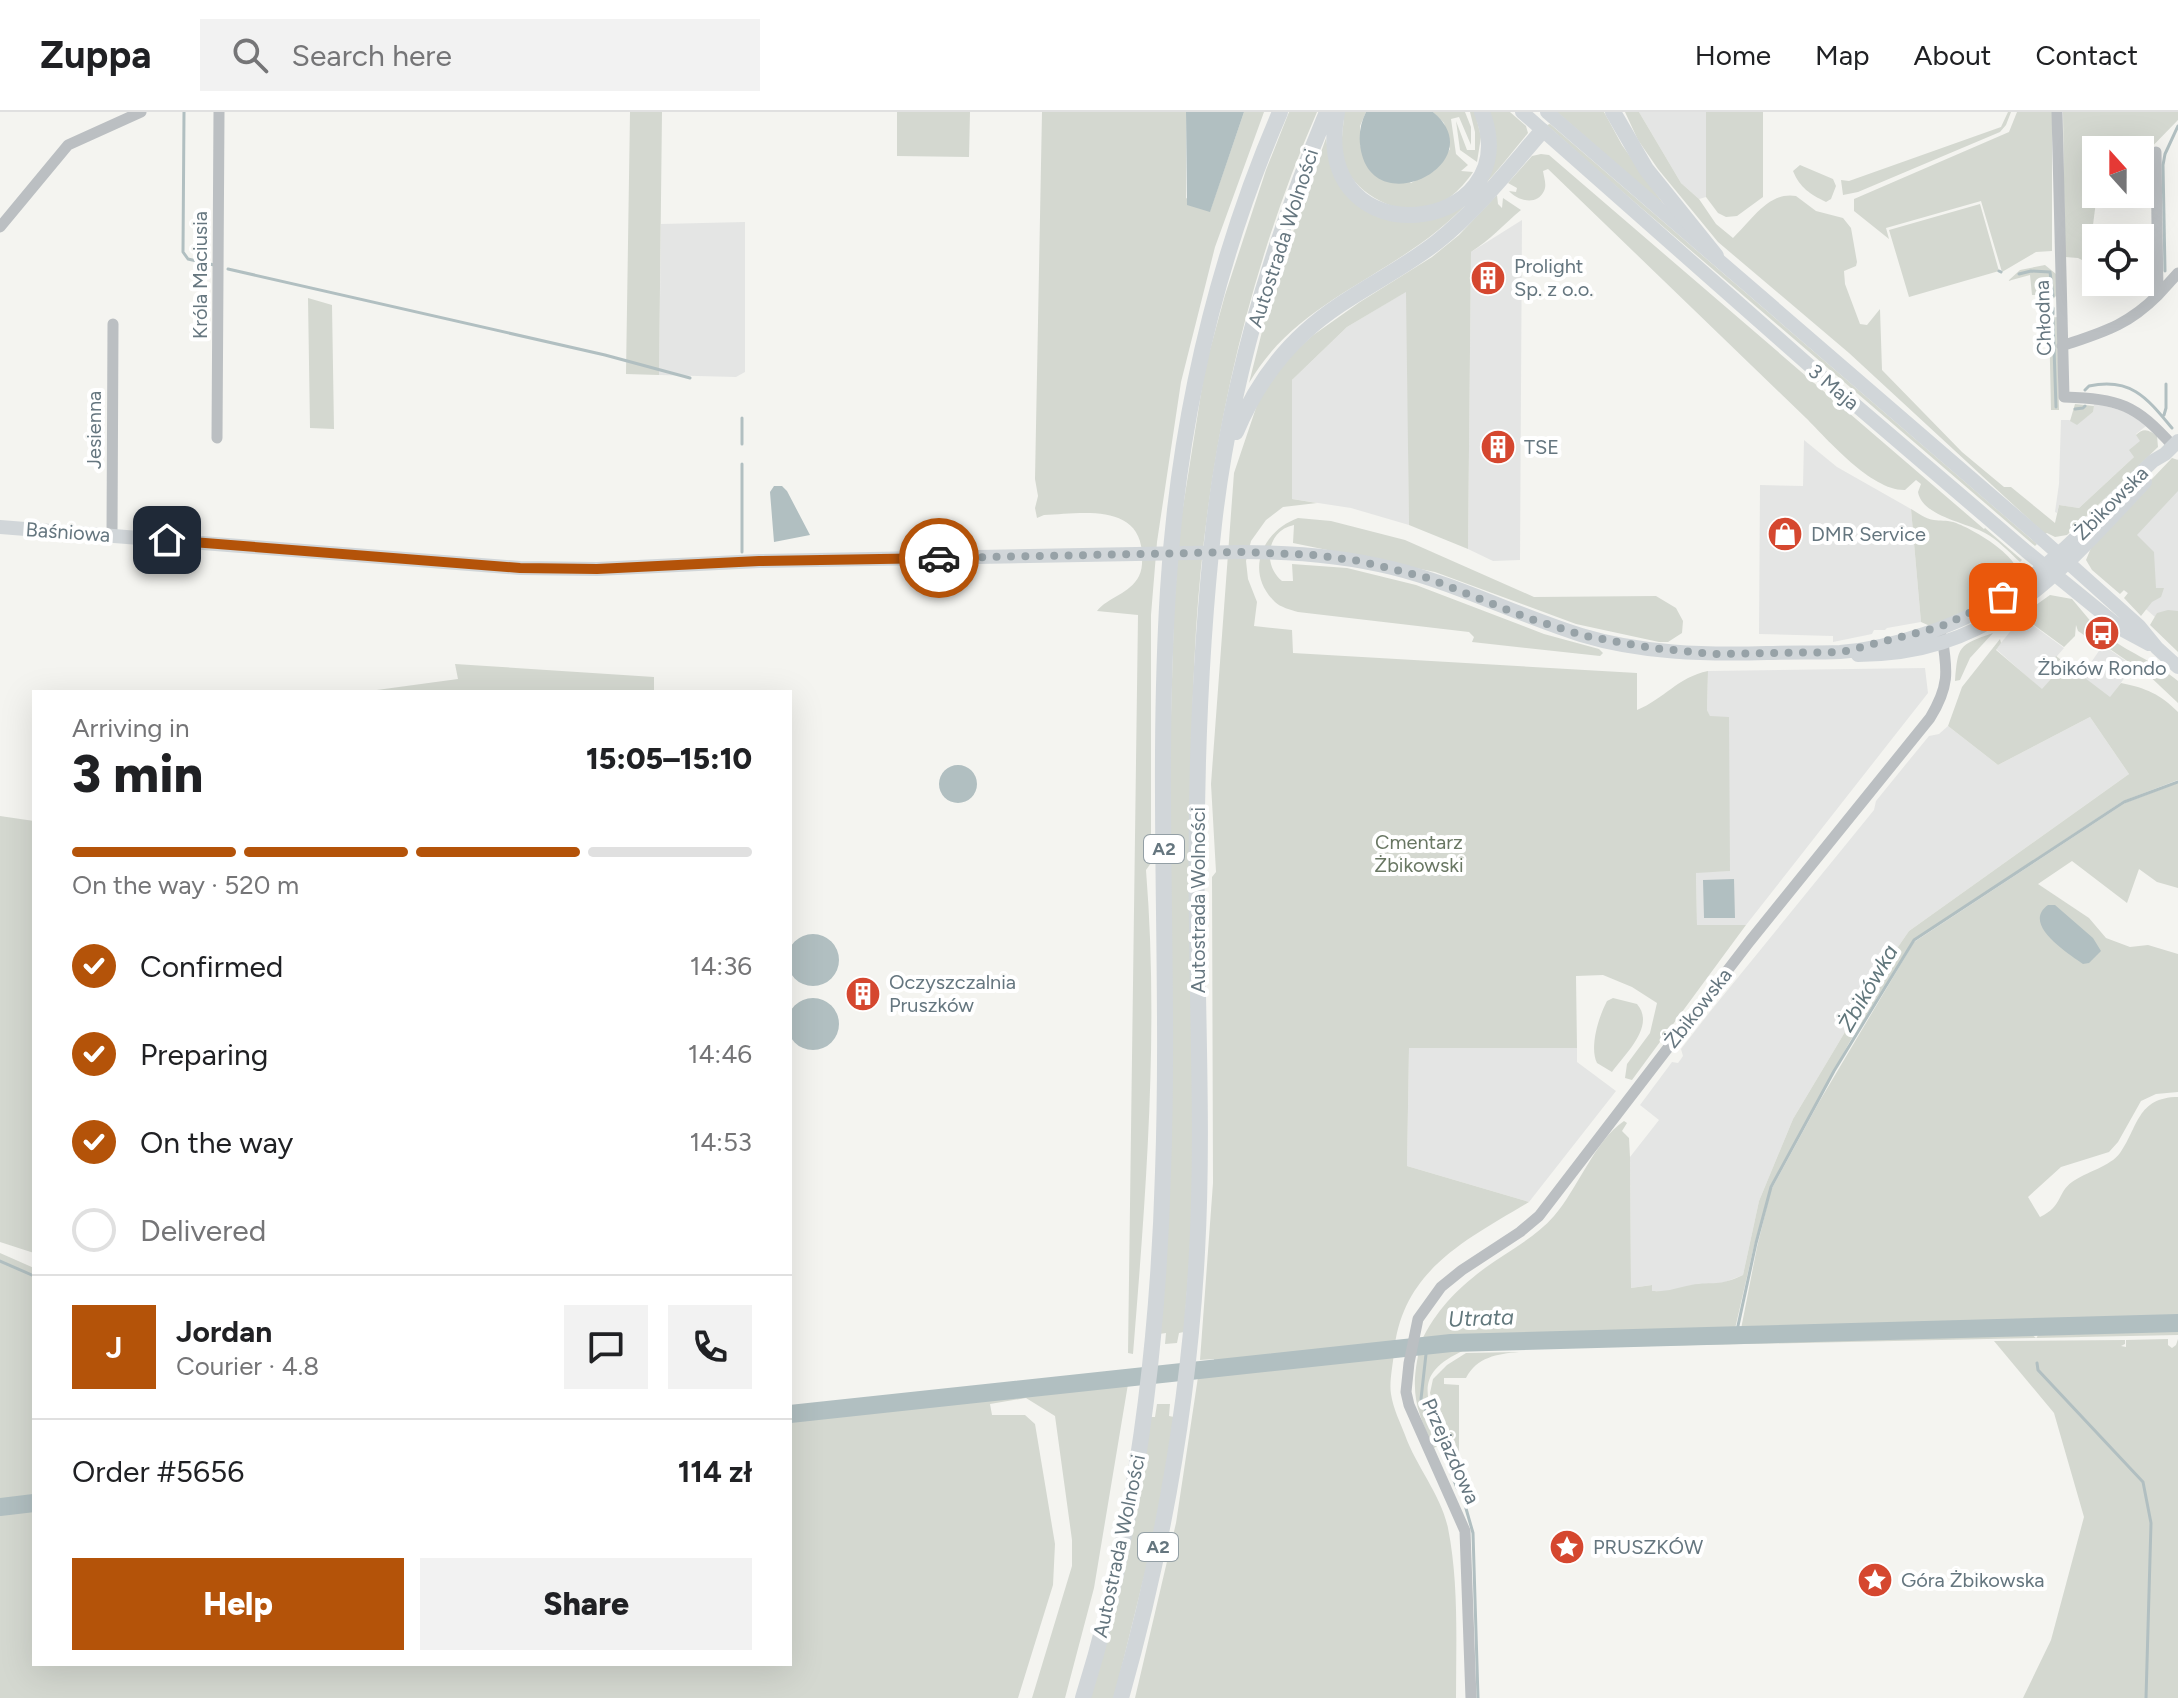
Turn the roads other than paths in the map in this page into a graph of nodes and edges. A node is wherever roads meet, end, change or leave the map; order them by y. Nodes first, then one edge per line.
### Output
1 (141, 112) edge
2 (219, 112) edge
3 (1280, 112) edge
4 (1327, 112) edge
5 (1337, 112) edge
6 (1482, 112) edge
7 (1522, 112) edge
8 (1537, 112) edge
9 (1547, 112) edge
10 (1613, 112) edge
11 (2057, 112) edge
12 (1542, 131) junction
13 (2156, 152) dead end
14 (0, 227) edge
15 (1716, 256) junction
16 (2178, 273) edge
17 (2158, 295) junction
18 (113, 324) dead end
19 (2062, 346) junction
20 (217, 438) dead end
21 (2172, 447) edge
22 (1222, 471) junction
23 (0, 527) edge
24 (112, 535) junction
25 (2063, 559) junction
26 (2050, 570) junction
27 (1940, 627) junction
28 (1943, 643) junction
29 (2157, 648) junction
30 (1842, 652) junction
31 (2178, 667) edge
32 (1409, 1363) joint
33 (1083, 1698) edge
34 (1121, 1698) edge
35 (1471, 1698) edge

1 - 14 street
2 - 20 street, Króla Maciusia
3 - 33 highway, Autostrada Wolności / A2
4 - 22 highway, Autostrada Wolności / A2
5 - 6 highway
7 - 12 main road, 3 Maja
8 - 12 main road
9 - 15 main road, 3 Maja
10 - 15 highway
11 - 19 street, Chłodna
12 - 22 highway
12 - 26 main road, 3 Maja
13 - 17 street
15 - 25 main road, 3 Maja
16 - 17 street
17 - 19 street
18 - 24 street, Jesienna
19 - 21 street, Chłodna
21 - 25 main road, Żbikowska
22 - 34 highway, Autostrada Wolności / A2
23 - 24 main road, Baśniowa
24 - 30 main road, Baśniowa
25 - 26 main road, Żbikowska
25 - 29 main road, 3 Maja
26 - 27 main road
26 - 28 main road
26 - 29 main road, 3 Maja
27 - 28 street, Żbikowska
27 - 30 main road
28 - 30 main road
28 - 32 street, Żbikowska
29 - 31 main road, 3 Maja
32 - 35 street, Przejazdowa

